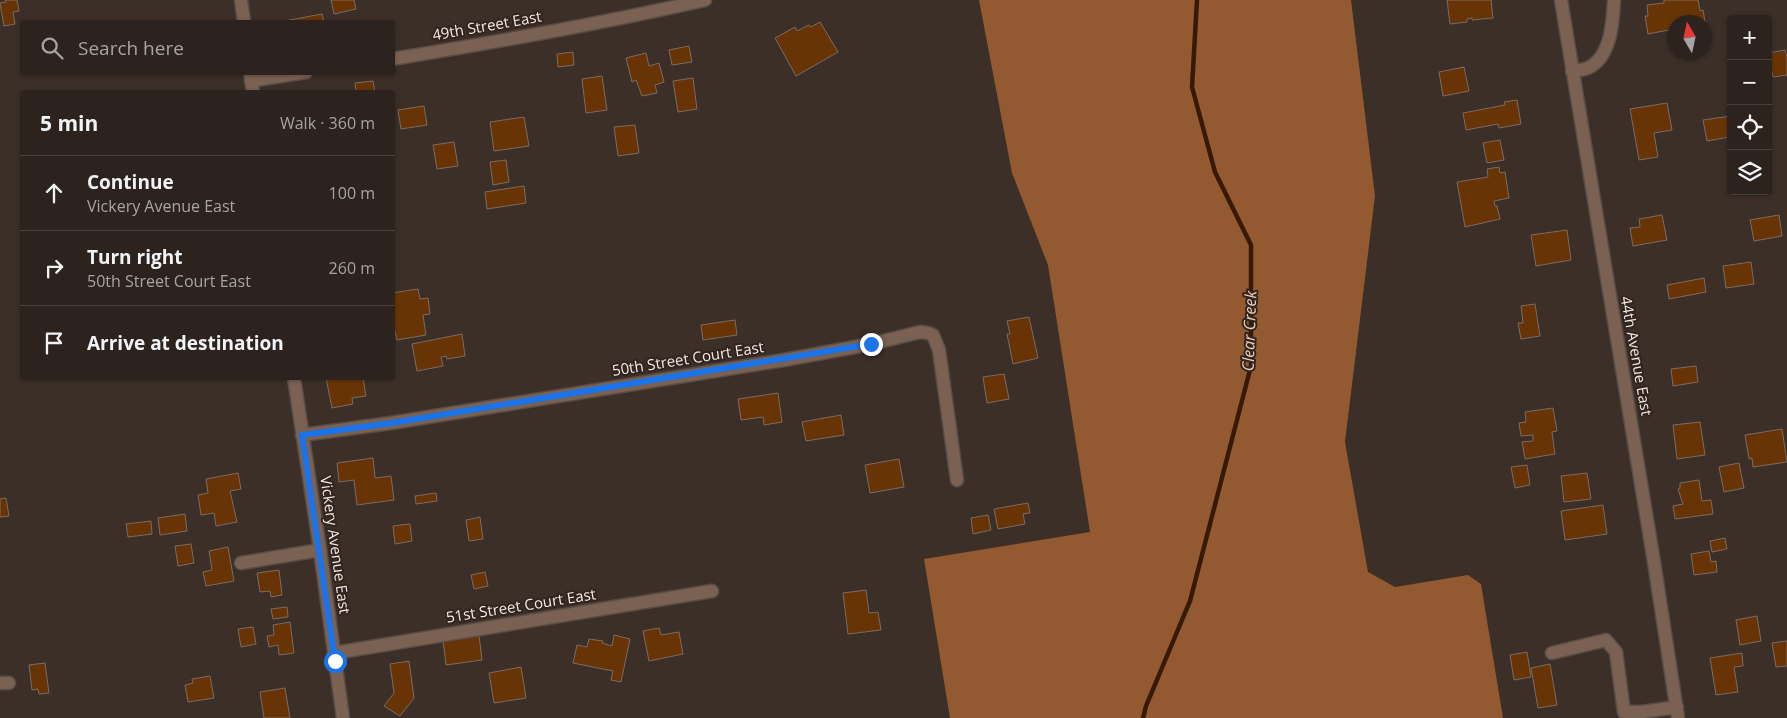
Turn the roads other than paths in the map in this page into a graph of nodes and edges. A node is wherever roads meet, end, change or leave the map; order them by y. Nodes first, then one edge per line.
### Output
1 (241, 0) edge
2 (705, 0) edge
3 (1561, 0) edge
4 (1614, 0) edge
5 (244, 20) edge
6 (395, 58) edge
7 (1572, 71) junction
8 (290, 75) edge
9 (252, 82) edge
10 (294, 380) edge
11 (302, 435) junction
12 (957, 480) dead end
13 (320, 550) junction
14 (241, 563) dead end
15 (712, 591) dead end
16 (334, 653) junction
17 (1552, 653) dead end
18 (1678, 712) edge
19 (343, 718) edge

1 - 5 street
2 - 6 street, 49th Street East
3 - 7 street, 44th Avenue East
4 - 7 street
7 - 18 street, 44th Avenue East
8 - 9 street
10 - 11 street, Vickery Avenue East
11 - 12 street, 50th Street Court East
11 - 13 street, Vickery Avenue East
13 - 14 street
13 - 16 street, Vickery Avenue East
15 - 16 street, 51st Street Court East
16 - 19 street, Vickery Avenue East
17 - 18 street

